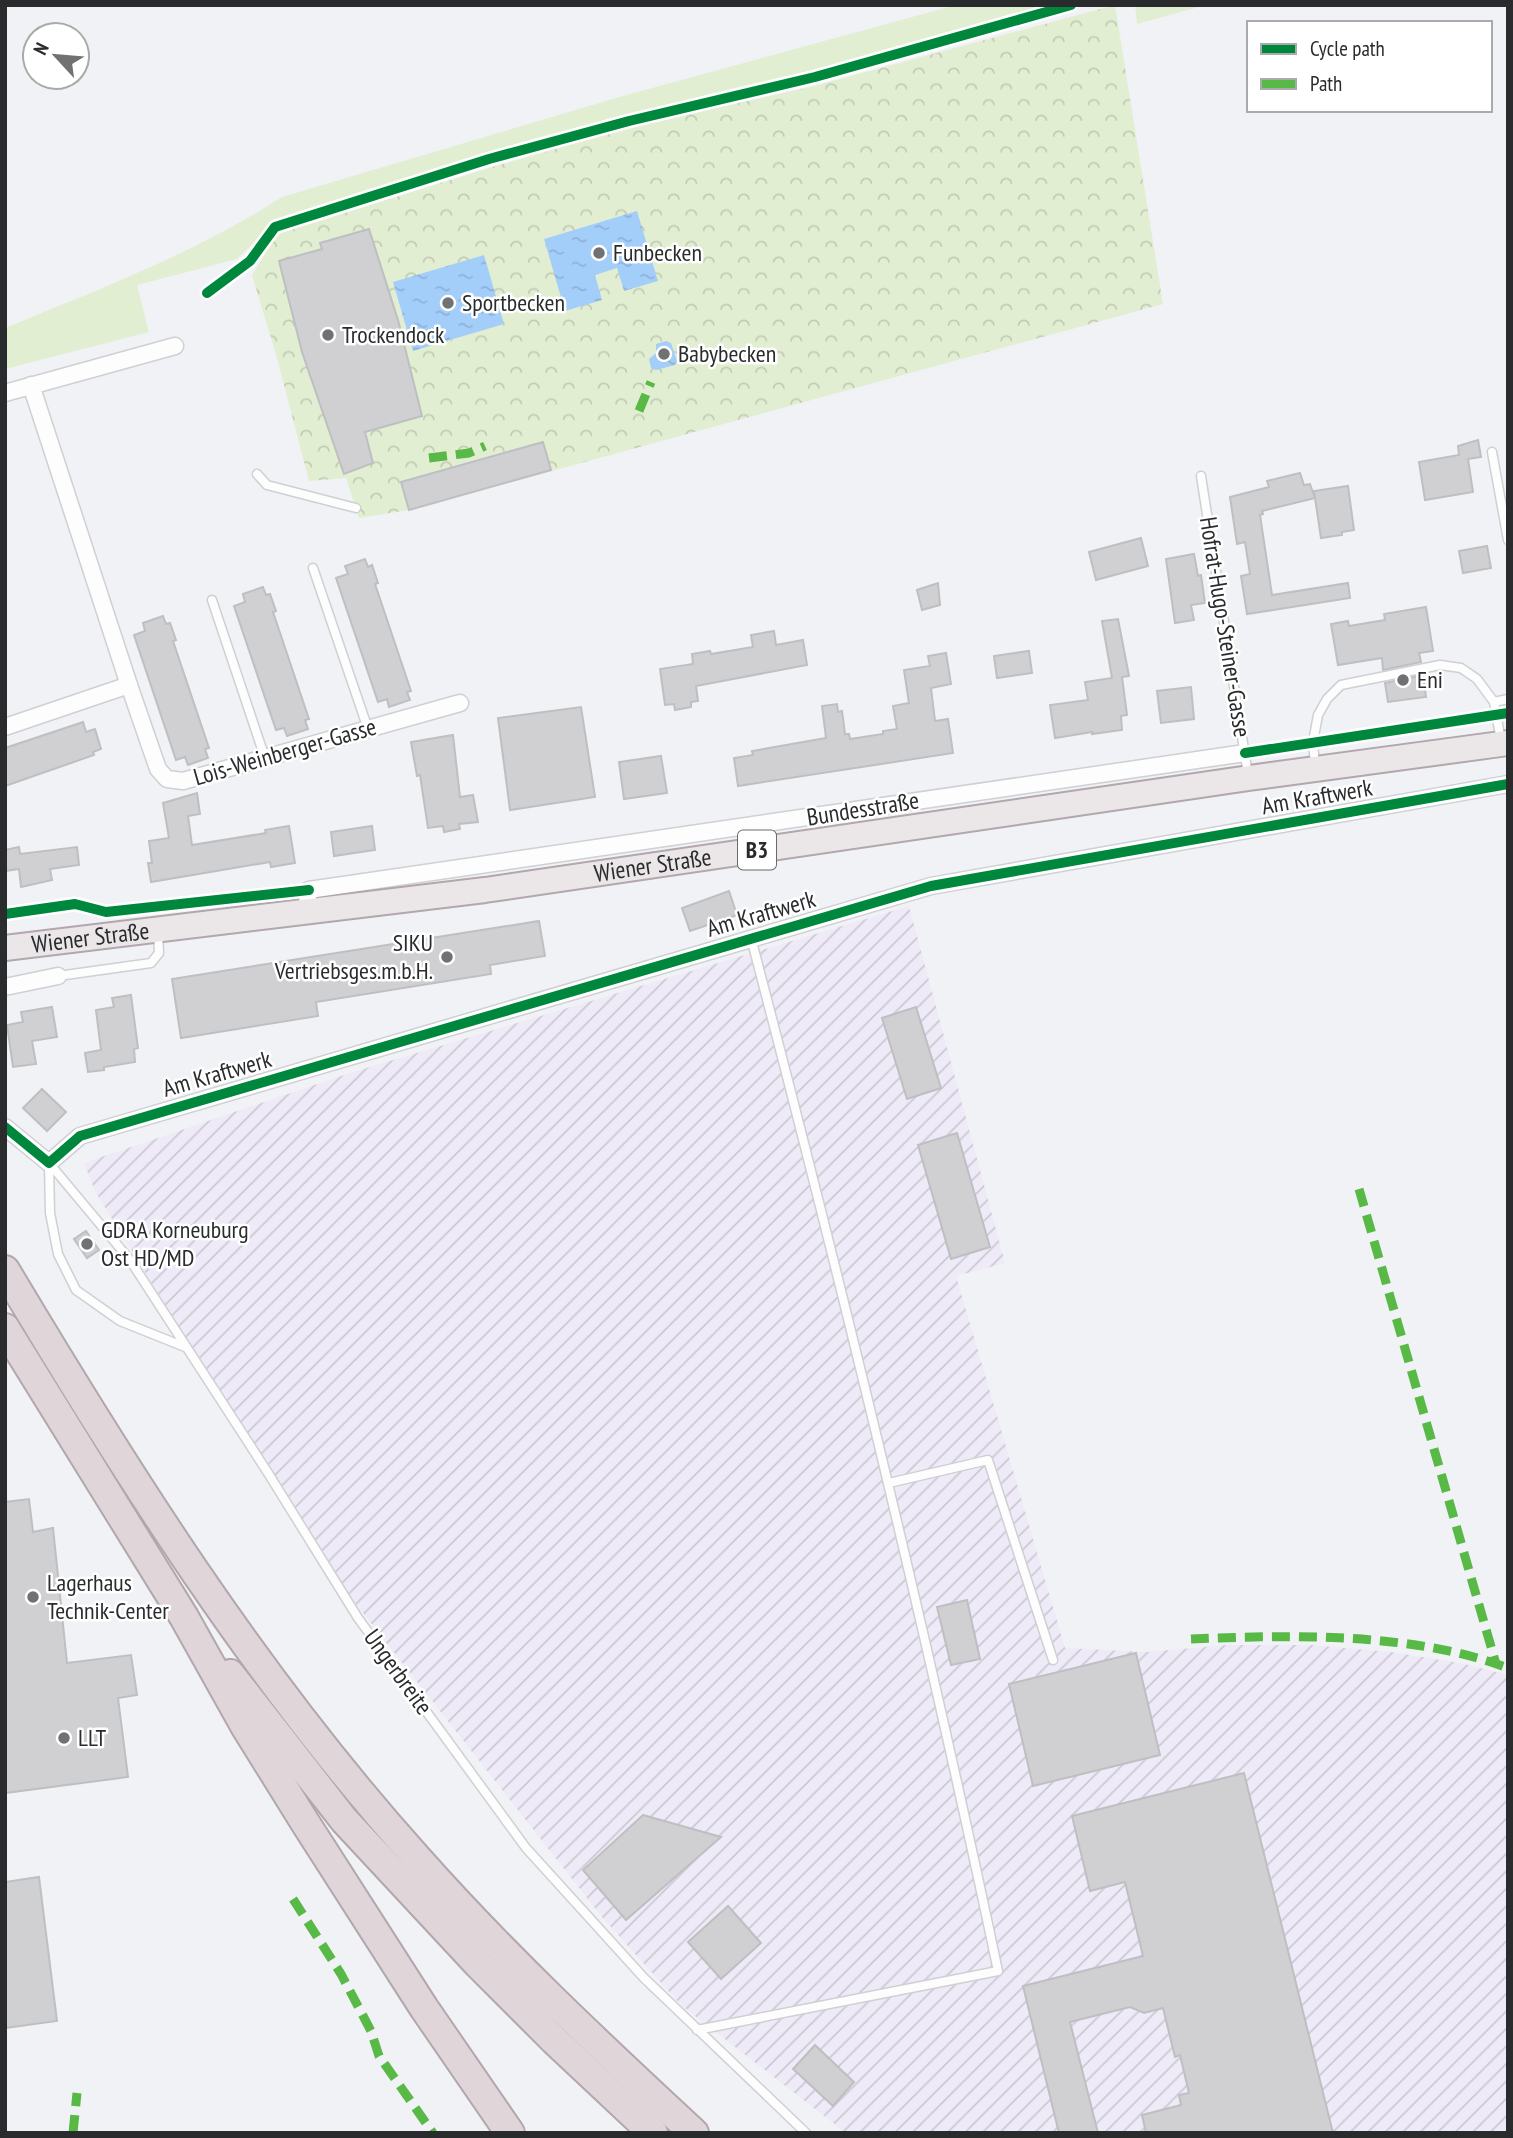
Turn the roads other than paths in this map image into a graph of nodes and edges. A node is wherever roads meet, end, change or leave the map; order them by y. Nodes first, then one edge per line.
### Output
1 (174, 346) dead end
2 (31, 385) junction
3 (5, 393) edge
4 (1492, 452) dead end
5 (257, 474) dead end
6 (1201, 476) dead end
7 (356, 508) dead end
8 (1508, 540) edge
9 (313, 568) dead end
10 (212, 600) dead end
11 (129, 685) junction
12 (1508, 699) edge
13 (1494, 702) junction
14 (460, 703) dead end
15 (5, 727) edge
16 (368, 729) junction
17 (1505, 743) edge
18 (1245, 753) junction
19 (265, 758) junction
20 (1315, 769) junction
21 (1249, 778) junction
22 (1508, 784) edge
23 (483, 878) junction
24 (157, 929) junction
25 (751, 938) junction
26 (5, 948) edge
27 (58, 976) joint
28 (5, 987) edge
29 (5, 1127) edge
30 (50, 1163) junction
31 (5, 1270) edge
32 (5, 1328) edge
33 (187, 1348) junction
34 (889, 1483) junction
35 (184, 1618) junction
36 (1053, 1660) dead end
37 (697, 2030) junction
38 (646, 2127) edge
39 (510, 2133) edge
40 (694, 2133) edge
41 (806, 2133) edge

1 - 2 street
2 - 3 street
2 - 11 street, Lois-Weinberger-Gasse
4 - 8 lane
5 - 7 lane
6 - 18 lane, Hofrat-Hugo-Steiner-Gasse
9 - 16 lane
10 - 19 lane
11 - 15 street
11 - 19 street, Lois-Weinberger-Gasse
12 - 13 lane
13 - 17 lane
13 - 20 lane
14 - 16 street, Lois-Weinberger-Gasse
16 - 19 street, Lois-Weinberger-Gasse
17 - 20 main road, Wiener Straße / B3
18 - 21 lane, Hofrat-Hugo-Steiner-Gasse
18 - 23 street, Bundesstraße
20 - 21 main road, Wiener Straße / B3
21 - 23 main road, Wiener Straße / B3
22 - 25 street, Am Kraftwerk
23 - 24 main road, Wiener Straße / B3
24 - 26 main road, Wiener Straße / B3
24 - 27 lane
25 - 30 street, Am Kraftwerk
25 - 34 lane
27 - 28 street
29 - 30 street
30 - 33 lane, Ungerbreite
30 - 33 lane
31 - 40 highway
32 - 35 highway
33 - 37 lane, Ungerbreite
34 - 36 lane
34 - 37 lane
35 - 38 highway
35 - 39 highway
37 - 41 lane, Ungerbreite

